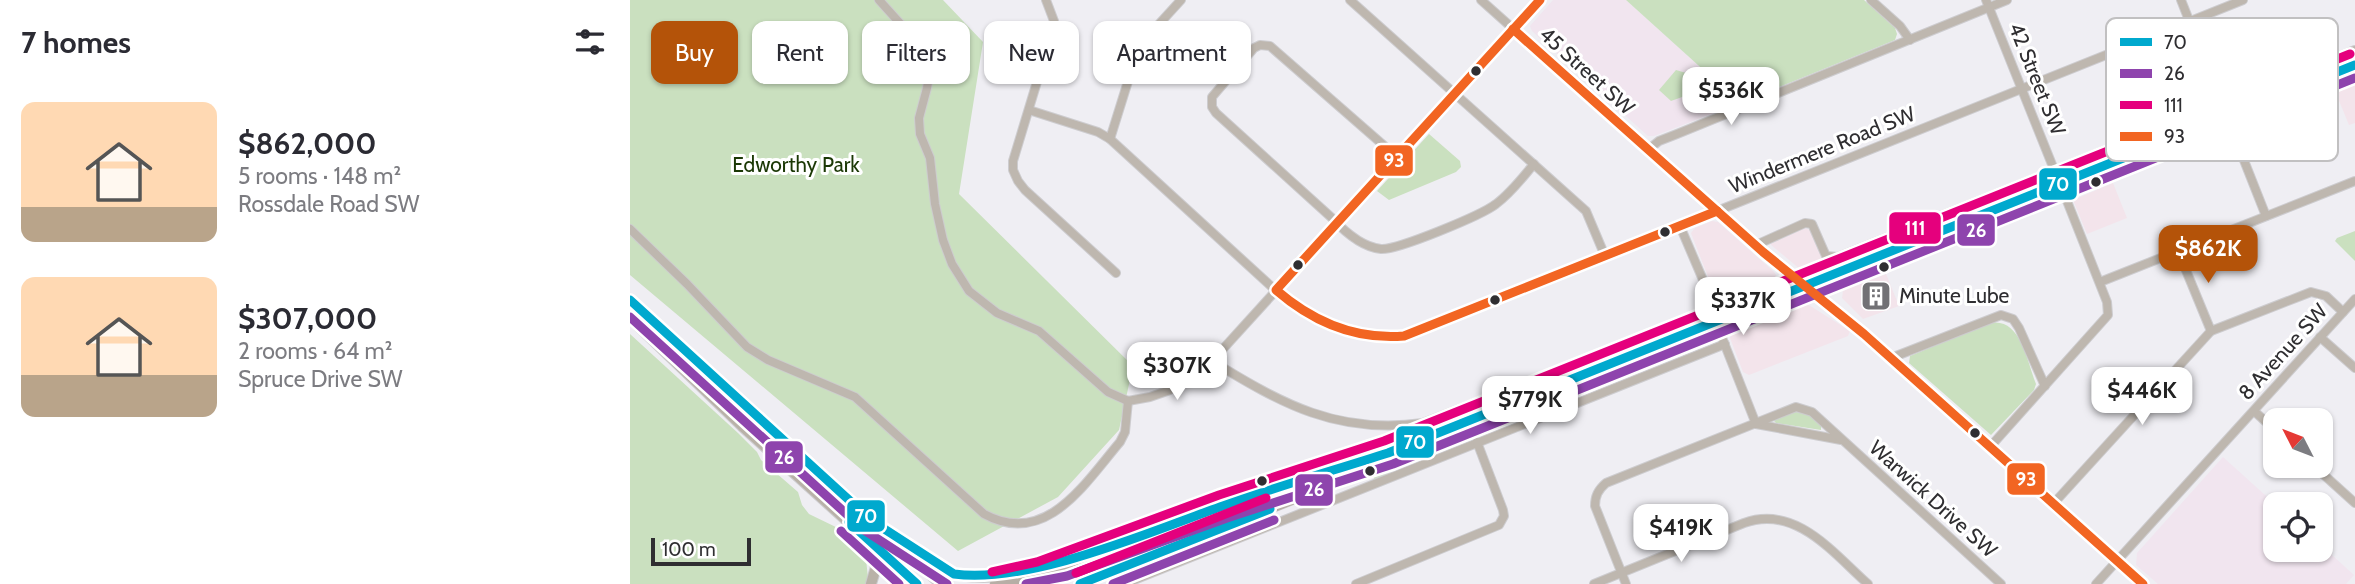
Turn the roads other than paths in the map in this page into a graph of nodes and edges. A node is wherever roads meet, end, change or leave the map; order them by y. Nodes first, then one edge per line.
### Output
1 (879, 0) edge
2 (1046, 0) edge
3 (1181, 0) edge
4 (1350, 0) edge
5 (1481, 0) edge
6 (1539, 0) edge
7 (1871, 0) edge
8 (2007, 0) edge
9 (2180, 0) edge
10 (2243, 0) edge
11 (1987, 4) edge
12 (2188, 18) edge
13 (2197, 18) edge
14 (1513, 29) junction
15 (1909, 40) junction
16 (2355, 50) edge
17 (2106, 55) edge
18 (2338, 57) edge
19 (2355, 65) edge
20 (2338, 72) edge
21 (2355, 78) edge
22 (2338, 84) edge
23 (2021, 89) junction
24 (1454, 94) junction
25 (1029, 110) junction
26 (1110, 139) junction
27 (1649, 149) junction
28 (2106, 151) edge
29 (1397, 157) junction
30 (2113, 161) edge
31 (2139, 161) edge
32 (2244, 161) edge
33 (1534, 164) junction
34 (2055, 172) junction
35 (2355, 181) edge
36 (2063, 191) junction
37 (1717, 211) junction
38 (2266, 216) junction
39 (1337, 223) junction
40 (1680, 226) junction
41 (630, 229) edge
42 (1756, 245) junction
43 (2178, 251) junction
44 (1605, 256) junction
45 (1116, 273) dead end
46 (2100, 282) junction
47 (1804, 284) junction
48 (1276, 290) junction
49 (1815, 292) junction
50 (2355, 299) edge
51 (630, 300) edge
52 (2343, 312) junction
53 (630, 318) edge
54 (1719, 330) junction
55 (2211, 331) junction
56 (2320, 337) junction
57 (1725, 344) junction
58 (1891, 358) junction
59 (1212, 361) junction
60 (2355, 369) edge
61 (2045, 386) junction
62 (1128, 401) junction
63 (2254, 411) junction
64 (2263, 419) edge
65 (1756, 424) junction
66 (1841, 440) junction
67 (1477, 442) junction
68 (1990, 447) junction
69 (2327, 478) edge
70 (1290, 485) junction
71 (1292, 500) junction
72 (2054, 503) junction
73 (2355, 503) edge
74 (872, 522) junction
75 (859, 532) junction
76 (1140, 536) junction
77 (2118, 561) junction
78 (1063, 565) junction
79 (1621, 573) junction
80 (1143, 581) edge
81 (871, 584) edge
82 (917, 584) edge
83 (942, 584) edge
84 (995, 584) edge
85 (1039, 584) edge
86 (1080, 584) edge
87 (1124, 584) edge
88 (1356, 584) edge
89 (1594, 584) edge
90 (1626, 584) edge
91 (1868, 584) edge
92 (2001, 584) edge
93 (2096, 584) edge
94 (2143, 584) edge

1 - 62 street
2 - 25 street
3 - 26 street
4 - 24 street
5 - 14 street, 45 Street SW
6 - 14 street
7 - 15 street
8 - 11 street
9 - 12 street
10 - 13 street, Windermere Road SW
11 - 15 street
11 - 23 street, 42 Street SW
14 - 24 street
14 - 27 street, 45 Street SW
15 - 27 street
16 - 18 street
17 - 23 street, Windermere Road SW
19 - 20 main road
21 - 22 main road
23 - 34 street, 42 Street SW
23 - 37 street, Windermere Road SW
24 - 29 street
24 - 33 street
25 - 26 street, Windermere Road SW
25 - 45 street
26 - 48 street, Windermere Road SW
27 - 37 street, 45 Street SW
28 - 34 street
29 - 39 street
29 - 39 street
30 - 47 main road
31 - 36 main road
32 - 38 street
33 - 39 street
33 - 44 street
34 - 42 street
35 - 38 street
36 - 46 street
36 - 49 main road
37 - 40 street, Windermere Road SW
37 - 42 street, 45 Street SW
38 - 43 street
39 - 48 street
40 - 44 street, Windermere Road SW
40 - 59 street
41 - 62 street
42 - 47 street, 45 Street SW
43 - 46 street
43 - 55 street
44 - 48 street, Windermere Road SW
46 - 61 street
47 - 49 street, 45 Street SW
47 - 70 main road
48 - 59 street
49 - 54 main road
49 - 58 street, 45 Street SW
50 - 52 street, 8 Avenue SW
51 - 74 highway
52 - 55 street
52 - 56 street, 8 Avenue SW
53 - 75 highway
54 - 57 street
54 - 71 main road
55 - 72 street
56 - 60 street
56 - 63 street, 8 Avenue SW
57 - 65 street
57 - 67 street
58 - 61 street
58 - 68 street, 45 Street SW
59 - 62 street
61 - 68 street
63 - 64 street
63 - 77 street, 8 Avenue SW
65 - 66 street, Warwick Drive SW
65 - 66 street, Warwick Drive SW
65 - 79 street, Warwick Drive SW
66 - 92 street, Warwick Drive SW
67 - 80 street
67 - 88 street
68 - 72 street, 45 Street SW
69 - 73 street
70 - 71 main road
70 - 76 main road
71 - 86 main road
72 - 77 street, 45 Street SW
74 - 78 highway
74 - 83 highway
75 - 81 highway
75 - 82 highway
76 - 78 main road
76 - 85 highway
77 - 93 street, 8 Avenue SW
77 - 94 street, 45 Street SW
78 - 84 main road
79 - 89 street
79 - 90 street
79 - 91 street
80 - 87 street

